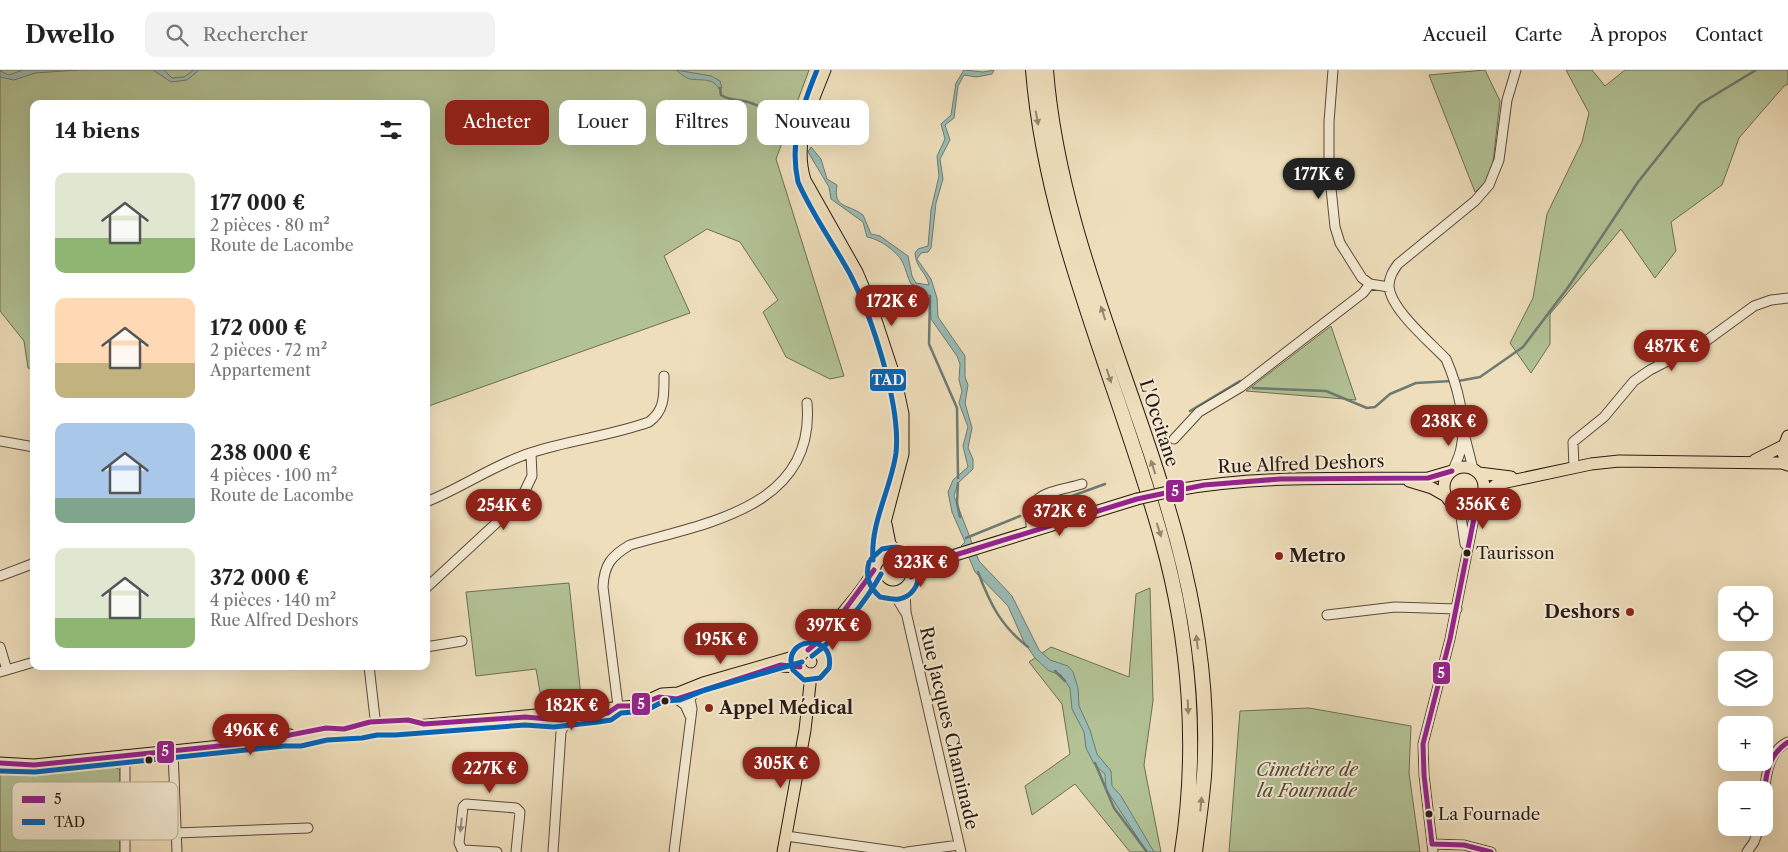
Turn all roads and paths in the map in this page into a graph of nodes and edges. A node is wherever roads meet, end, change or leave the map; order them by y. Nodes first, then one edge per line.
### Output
1 (825, 70) edge
2 (1032, 70) edge
3 (1046, 70) edge
4 (1334, 70) edge
5 (1516, 70) edge
6 (1370, 284) junction
7 (1389, 288) junction
8 (1788, 298) edge
9 (664, 376) dead end
10 (807, 403) dead end
11 (1462, 428) junction
12 (0, 440) edge
13 (1174, 440) dead end
14 (1785, 441) edge
15 (30, 446) edge
16 (531, 453) junction
17 (1749, 464) junction
18 (1788, 464) edge
19 (1574, 468) junction
20 (1452, 470) junction
21 (1476, 471) junction
22 (1397, 478) junction
23 (1523, 478) junction
24 (1082, 484) dead end
25 (1446, 496) junction
26 (1480, 499) junction
27 (430, 501) edge
28 (1454, 505) junction
29 (885, 523) junction
30 (1032, 532) junction
31 (1466, 551) junction
32 (902, 557) junction
33 (939, 560) junction
34 (30, 565) edge
35 (877, 565) junction
36 (0, 576) edge
37 (911, 580) junction
38 (430, 584) edge
39 (888, 591) junction
40 (853, 603) junction
41 (1457, 609) junction
42 (906, 612) junction
43 (1326, 615) dead end
44 (827, 640) junction
45 (462, 641) dead end
46 (430, 646) edge
47 (0, 647) edge
48 (804, 652) junction
49 (30, 663) edge
50 (822, 664) junction
51 (369, 670) edge
52 (803, 670) junction
53 (3, 671) edge
54 (754, 672) junction
55 (722, 681) junction
56 (694, 692) junction
57 (659, 697) junction
58 (677, 699) junction
59 (615, 707) junction
60 (567, 716) junction
61 (690, 716) junction
62 (553, 717) junction
63 (376, 724) junction
64 (805, 730) junction
65 (561, 732) junction
66 (1788, 742) edge
67 (173, 751) junction
68 (125, 755) junction
69 (0, 763) edge
70 (1766, 781) edge
71 (125, 782) edge
72 (174, 782) edge
73 (308, 828) dead end
74 (178, 833) edge
75 (786, 836) junction
76 (1756, 836) edge
77 (960, 848) edge
78 (1432, 848) edge
79 (463, 851) edge
80 (497, 852) edge
81 (516, 852) edge
82 (553, 852) edge
83 (674, 852) edge
84 (783, 852) edge
85 (901, 852) edge
86 (907, 852) edge
87 (1182, 852) edge
88 (1195, 852) edge
89 (1491, 852) edge
90 (1746, 852) edge

1 - 29 main road
2 -> 87 highway, L'Occitane
88 -> 3 highway, L'Occitane
4 - 6 street
5 - 7 street
6 - 7 street
6 - 13 street
7 - 11 street
8 - 19 street
9 - 16 street
10 - 59 street
11 - 20 street
11 - 21 street
12 - 15 street
14 - 17 main road
14 - 18 main road
16 - 27 street
16 - 38 street
17 - 18 main road
17 - 19 main road
19 - 23 main road
20 - 21 main road
20 - 22 main road, Rue Alfred Deshors
20 - 25 main road
21 - 23 main road
21 - 26 main road
22 - 25 main road
22 - 30 main road, Rue Alfred Deshors, bridge
23 - 26 main road
24 - 30 street
25 - 28 main road
26 - 28 main road
26 - 31 street
28 - 31 street
29 - 32 main road
29 - 35 main road
30 - 33 main road
31 - 41 street
32 - 33 main road
32 - 35 main road
32 - 37 main road
33 - 37 main road
34 - 36 street
35 - 39 main road
35 - 40 main road
37 - 39 main road
37 - 42 street, Rue Jacques Chaminade
39 - 40 main road
39 - 42 street, Rue Jacques Chaminade
40 - 44 main road
41 - 43 street
41 - 78 street
42 - 77 street, Rue Jacques Chaminade
44 - 48 main road
44 - 50 main road
45 - 46 street
47 - 53 street
48 - 50 main road
48 - 52 main road
48 - 54 main road
49 - 53 street
50 - 52 main road
50 - 64 main road
51 - 63 street
52 - 54 main road
52 - 64 main road
54 - 55 main road
55 - 56 main road
55 - 57 main road
56 - 58 main road
56 - 61 street
57 - 58 main road
57 - 59 main road
58 - 61 street
59 - 60 main road
60 - 62 main road
60 - 65 street
61 - 83 street
62 - 63 main road
62 - 65 street
63 - 67 main road
64 - 75 main road
65 - 82 street
66 - 70 street
67 - 68 main road
67 - 72 street
68 - 69 main road
68 - 71 street
73 - 74 street
75 - 84 main road
75 - 85 street
76 - 90 street
77 - 86 street
78 - 89 street
79 - 80 street
81 -> 79 street

